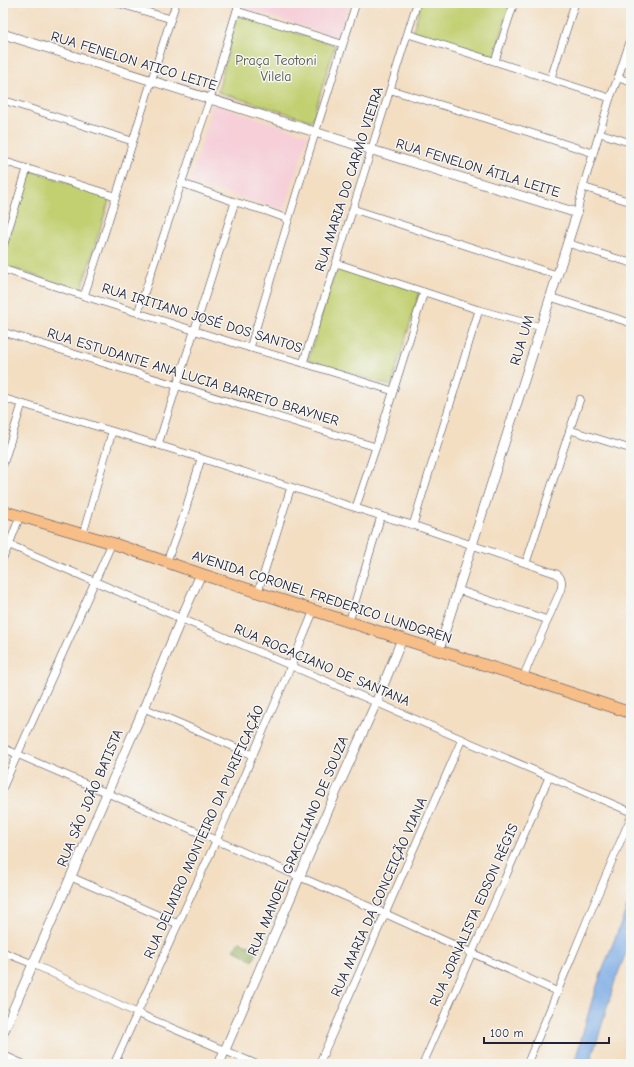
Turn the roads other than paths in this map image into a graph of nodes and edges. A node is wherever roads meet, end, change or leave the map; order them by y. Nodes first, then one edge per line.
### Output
1 (117, 3) edge
2 (176, 3) edge
3 (239, 3) edge
4 (356, 3) edge
5 (417, 3) edge
6 (514, 3) edge
7 (575, 3) edge
8 (237, 11) junction
9 (170, 19) junction
10 (3, 34) edge
11 (408, 34) junction
12 (631, 38) edge
13 (342, 44) junction
14 (495, 61) junction
15 (551, 78) junction
16 (618, 78) junction
17 (151, 80) junction
18 (631, 82) edge
19 (391, 90) junction
20 (610, 98) junction
21 (210, 99) junction
22 (3, 100) edge
23 (315, 132) junction
24 (600, 133) junction
25 (132, 141) junction
26 (631, 143) edge
27 (372, 150) junction
28 (593, 153) junction
29 (3, 161) edge
30 (27, 169) junction
31 (181, 183) junction
32 (583, 187) junction
33 (115, 196) junction
34 (235, 202) junction
35 (631, 202) edge
36 (353, 210) junction
37 (577, 213) junction
38 (288, 219) junction
39 (567, 243) junction
40 (3, 247) edge
41 (336, 263) junction
42 (631, 263) edge
43 (3, 270) edge
44 (557, 275) junction
45 (424, 292) junction
46 (84, 296) junction
47 (550, 297) junction
48 (479, 310) junction
49 (138, 312) junction
50 (631, 323) edge
51 (541, 327) junction
52 (194, 330) junction
53 (3, 332) edge
54 (250, 348) junction
55 (303, 363) junction
56 (176, 386) junction
57 (393, 391) junction
58 (3, 398) edge
59 (580, 399) dead end
60 (22, 404) junction
61 (570, 430) junction
62 (112, 432) junction
63 (158, 445) junction
64 (376, 447) junction
65 (631, 449) edge
66 (201, 459) junction
67 (3, 465) edge
68 (291, 487) junction
69 (356, 507) junction
70 (3, 510) edge
71 (20, 516) junction
72 (381, 516) junction
73 (413, 525) junction
74 (83, 534) junction
75 (112, 543) junction
76 (6, 544) edge
77 (472, 545) junction
78 (3, 558) edge
79 (167, 561) junction
80 (526, 563) junction
81 (202, 574) junction
82 (95, 582) junction
83 (458, 590) junction
84 (258, 592) junction
85 (314, 610) junction
86 (181, 619) junction
87 (548, 620) junction
88 (348, 622) junction
89 (402, 639) junction
90 (439, 650) junction
91 (291, 666) junction
92 (523, 677) junction
93 (376, 703) junction
94 (144, 708) junction
95 (631, 713) edge
96 (462, 739) junction
97 (3, 748) edge
98 (17, 754) junction
99 (253, 754) junction
100 (549, 777) junction
101 (3, 787) edge
102 (107, 794) junction
103 (631, 812) edge
104 (631, 817) edge
105 (216, 841) junction
106 (71, 877) junction
107 (300, 878) junction
108 (386, 914) junction
109 (178, 924) junction
110 (3, 952) edge
111 (471, 953) junction
112 (33, 964) junction
113 (558, 992) junction
114 (137, 1013) junction
115 (3, 1033) edge
116 (225, 1050) junction
117 (3, 1055) edge
118 (23, 1064) edge
119 (114, 1064) edge
120 (219, 1064) edge
121 (256, 1064) edge
122 (319, 1064) edge
123 (423, 1064) edge
124 (527, 1064) edge

1 - 9 street
2 - 9 street
3 - 8 street
4 - 13 street
5 - 11 street, RUA MARIA DO CARMO VIEIRA
6 - 14 street
7 - 15 street
8 - 13 street
8 - 21 street
9 - 17 street
10 - 17 street, RUA FENELON ATICO LEITE
11 - 14 street
11 - 19 street, RUA MARIA DO CARMO VIEIRA
12 - 16 street, RUA UM
13 - 23 street
14 - 15 street
15 - 20 street
16 - 18 street
16 - 20 street, RUA UM
17 - 21 street, RUA FENELON ATICO LEITE
17 - 25 street
19 - 27 street, RUA MARIA DO CARMO VIEIRA
19 - 28 street
20 - 24 street, RUA UM
21 - 23 street, RUA FENELON ATICO LEITE
21 - 31 street
22 - 25 street
23 - 27 street, RUA FENELON ATICO LEITE
23 - 38 street
24 - 26 street
24 - 28 street, RUA UM
25 - 33 street
27 - 36 street, RUA MARIA DO CARMO VIEIRA
27 - 37 street, RUA FENELON ÁTILA LEITE
28 - 32 street, RUA UM
29 - 30 street
30 - 33 street
30 - 40 street
31 - 34 street
31 - 49 street
32 - 35 street
32 - 37 street, RUA UM
33 - 46 street
34 - 38 street
34 - 52 street
36 - 41 street, RUA MARIA DO CARMO VIEIRA
36 - 44 street
37 - 39 street, RUA UM
38 - 54 street
39 - 42 street
39 - 44 street, RUA UM
41 - 45 street
41 - 55 street, RUA MARIA DO CARMO VIEIRA
43 - 46 street, RUA IRITIANO JOSÉ DOS SANTOS
44 - 47 street, RUA UM
45 - 48 street
45 - 57 street
46 - 49 street, RUA IRITIANO JOSÉ DOS SANTOS
47 - 50 street
47 - 51 street, RUA UM
48 - 51 street
48 - 73 street
49 - 52 street, RUA IRITIANO JOSÉ DOS SANTOS
51 - 77 street, RUA UM
52 - 54 street, RUA IRITIANO JOSÉ DOS SANTOS
52 - 56 street
53 - 56 street, RUA ESTUDANTE ANA LUCIA BARRETO BRAYNER
54 - 55 street, RUA IRITIANO JOSÉ DOS SANTOS
55 - 57 street, RUA IRITIANO JOSÉ DOS SANTOS
56 - 63 street
56 - 64 street, RUA ESTUDANTE ANA LUCIA BARRETO BRAYNER
57 - 64 street
58 - 60 street
59 - 61 street
60 - 62 street
60 - 67 street
61 - 65 street
61 - 80 street
62 - 63 street
62 - 74 street
63 - 66 street
64 - 69 street
66 - 68 street
66 - 79 street
68 - 69 street
68 - 84 street
69 - 72 street
70 - 71 main road, AVENIDA CORONEL FREDERICO LUNDGREN
71 - 74 main road, AVENIDA CORONEL FREDERICO LUNDGREN
71 - 76 street
72 - 73 street
72 - 88 street
73 - 77 street
74 - 75 main road, AVENIDA CORONEL FREDERICO LUNDGREN
75 - 79 main road, AVENIDA CORONEL FREDERICO LUNDGREN
75 - 82 street
76 - 78 street
76 - 82 street, RUA ROGACIANO DE SANTANA
77 - 80 street
77 - 83 street, RUA UM
79 - 81 main road, AVENIDA CORONEL FREDERICO LUNDGREN
80 - 87 street
81 - 84 main road, AVENIDA CORONEL FREDERICO LUNDGREN
81 - 86 street, RUA SÃO JOÃO BATISTA
82 - 86 street, RUA ROGACIANO DE SANTANA
82 - 98 street
83 - 87 street
83 - 90 street, RUA UM
84 - 85 main road, AVENIDA CORONEL FREDERICO LUNDGREN
85 - 88 main road, AVENIDA CORONEL FREDERICO LUNDGREN
85 - 91 street, RUA DELMIRO MONTEIRO DA PURIFICAÇÃO
86 - 91 street, RUA ROGACIANO DE SANTANA
86 - 94 street, RUA SÃO JOÃO BATISTA
87 - 92 street
88 - 89 main road, AVENIDA CORONEL FREDERICO LUNDGREN
89 - 90 main road, AVENIDA CORONEL FREDERICO LUNDGREN
89 - 93 street, RUA MANOEL GRACILIANO DE SOUZA
90 - 92 main road, AVENIDA CORONEL FREDERICO LUNDGREN
91 - 93 street, RUA ROGACIANO DE SANTANA
91 - 99 street, RUA DELMIRO MONTEIRO DA PURIFICAÇÃO
92 - 95 main road, AVENIDA CORONEL FREDERICO LUNDGREN
93 - 96 street, RUA ROGACIANO DE SANTANA
93 - 107 street, RUA MANOEL GRACILIANO DE SOUZA
94 - 99 street
94 - 102 street, RUA SÃO JOÃO BATISTA
96 - 100 street, RUA ROGACIANO DE SANTANA
96 - 108 street, RUA MARIA DA CONCEIÇÃO VIANA
97 - 98 street
98 - 101 street
98 - 102 street
99 - 105 street, RUA DELMIRO MONTEIRO DA PURIFICAÇÃO
100 - 103 street, RUA ROGACIANO DE SANTANA
100 - 111 street, RUA JORNALISTA EDSON RÉGIS
102 - 105 street
102 - 106 street, RUA SÃO JOÃO BATISTA
104 - 113 street
105 - 107 street
105 - 109 street, RUA DELMIRO MONTEIRO DA PURIFICAÇÃO
106 - 109 street
106 - 112 street, RUA SÃO JOÃO BATISTA
107 - 108 street
107 - 116 street, RUA MANOEL GRACILIANO DE SOUZA
108 - 111 street
108 - 122 street, RUA MARIA DA CONCEIÇÃO VIANA
109 - 114 street, RUA DELMIRO MONTEIRO DA PURIFICAÇÃO
110 - 112 street
111 - 113 street
111 - 123 street, RUA JORNALISTA EDSON RÉGIS
112 - 114 street
112 - 115 street, RUA SÃO JOÃO BATISTA
113 - 124 street
114 - 116 street
114 - 119 street, RUA DELMIRO MONTEIRO DA PURIFICAÇÃO
116 - 120 street, RUA MANOEL GRACILIANO DE SOUZA
116 - 121 street
117 - 118 street

